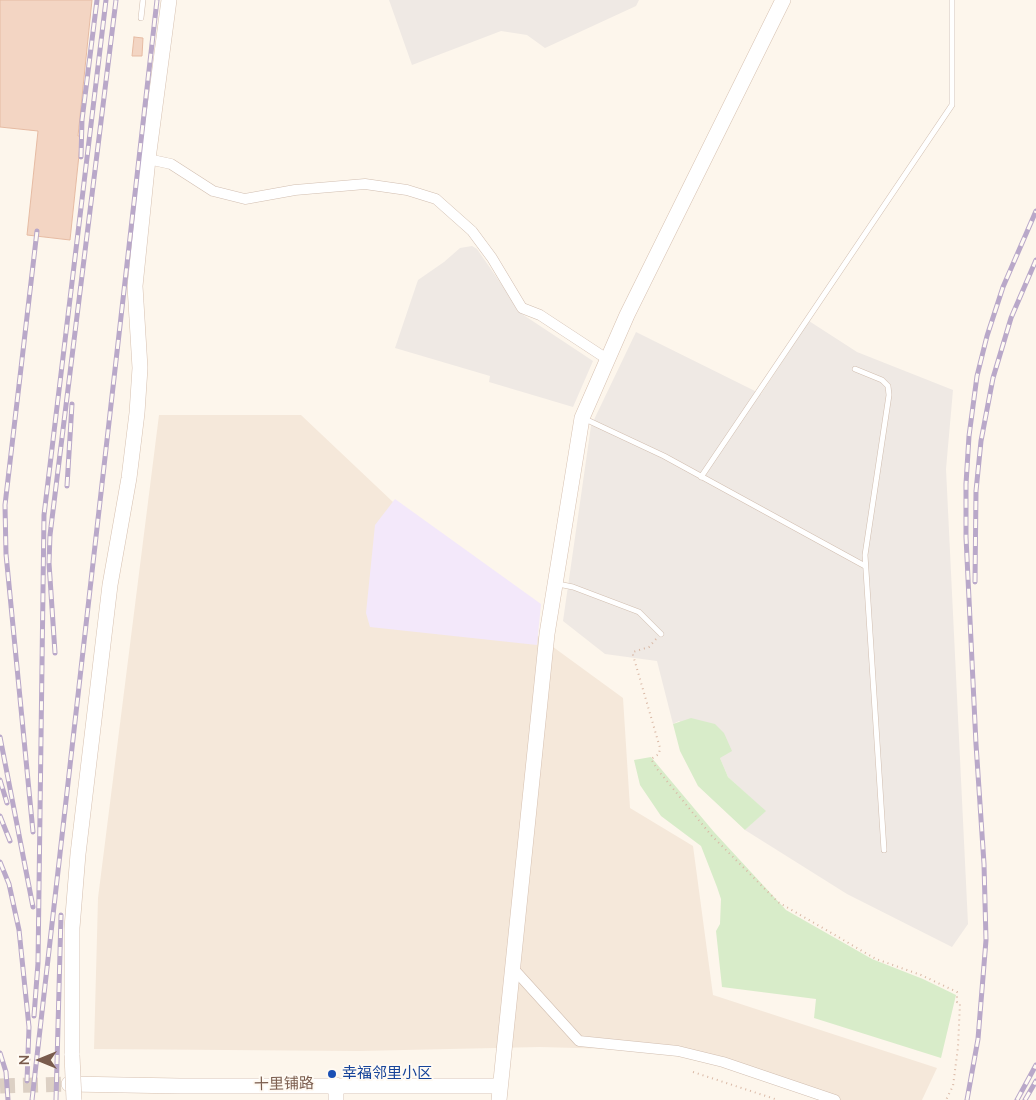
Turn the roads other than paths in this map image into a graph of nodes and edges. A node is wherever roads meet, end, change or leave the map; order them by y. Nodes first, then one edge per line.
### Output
1 (143, 0) edge
2 (168, 0) edge
3 (782, 0) edge
4 (952, 0) edge
5 (141, 18) dead end
6 (148, 159) junction
7 (608, 359) junction
8 (856, 369) dead end
9 (582, 418) junction
10 (701, 476) junction
11 (865, 566) junction
12 (554, 583) junction
13 (661, 634) road end
14 (884, 850) dead end
15 (511, 966) junction
16 (69, 1084) tunnel mouth
17 (336, 1092) edge
18 (498, 1093) edge
19 (74, 1100) edge
20 (835, 1100) edge

1 - 5 lane
2 - 6 street
3 - 7 street
4 - 10 lane
6 - 7 street
6 - 19 street, bridge
7 - 9 street
8 - 11 lane
9 - 10 lane
9 - 12 street
10 - 11 lane
11 - 14 lane
12 - 13 lane
12 - 15 street
15 - 18 street
15 - 20 street
16 - 17 street, 十里铺路
17 - 18 street, 十里铺路

